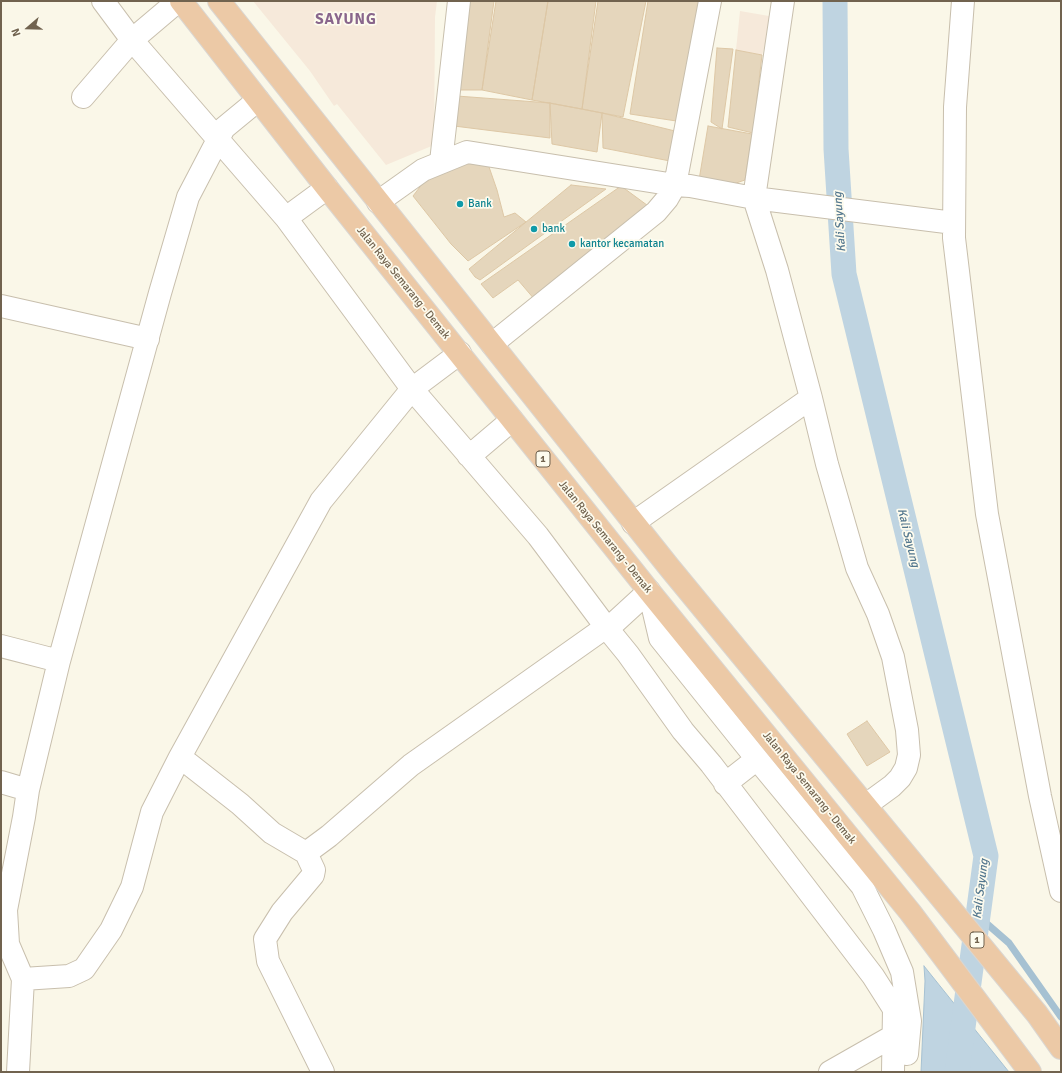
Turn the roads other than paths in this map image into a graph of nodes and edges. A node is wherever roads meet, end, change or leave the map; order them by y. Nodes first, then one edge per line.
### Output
1 (103, 1) edge
2 (219, 1) edge
3 (459, 1) edge
4 (710, 1) edge
5 (783, 1) edge
6 (963, 1) edge
7 (175, 4) edge
8 (138, 35) junction
9 (83, 97) dead end
10 (252, 104) junction
11 (220, 134) junction
12 (441, 162) junction
13 (675, 185) junction
14 (322, 191) junction
15 (754, 198) junction
16 (378, 202) junction
17 (291, 215) junction
18 (954, 222) junction
19 (1, 306) edge
20 (148, 339) junction
21 (492, 344) junction
22 (454, 358) junction
23 (417, 385) junction
24 (811, 398) junction
25 (507, 425) junction
26 (473, 452) junction
27 (633, 523) junction
28 (645, 595) junction
29 (610, 625) junction
30 (1, 646) edge
31 (59, 661) junction
32 (180, 758) junction
33 (741, 772) junction
34 (797, 774) junction
35 (1, 782) edge
36 (781, 788) junction
37 (28, 790) junction
38 (866, 805) junction
39 (306, 853) junction
40 (1061, 890) edge
41 (3, 910) edge
42 (22, 979) junction
43 (902, 1028) junction
44 (1061, 1048) edge
45 (18, 1072) edge
46 (323, 1072) edge
47 (830, 1072) edge
48 (893, 1072) edge
49 (900, 1072) edge
50 (1030, 1072) edge

1 - 8 street
2 - 16 highway, 1
3 - 12 street
4 - 13 street
5 - 15 street
6 - 18 street
7 - 8 street
7 - 10 highway, Jalan Raya Semarang - Demak / 1
8 - 9 street
8 - 11 street
10 - 11 street
10 - 14 highway, Jalan Raya Semarang - Demak / 1
11 - 17 street
11 - 20 street
12 - 13 street
12 - 16 street
13 - 15 street
13 - 21 street
14 - 17 street
14 - 22 highway, Jalan Raya Semarang - Demak / 1
15 - 18 street
15 - 24 street
16 - 21 highway, 1
17 - 23 street
18 - 40 street
19 - 20 street
20 - 31 street
21 - 27 highway, 1
22 - 23 street
22 - 25 highway, Jalan Raya Semarang - Demak / 1
23 - 26 street
23 - 32 street
24 - 27 street
24 - 38 street
25 - 26 street
25 - 28 highway, Jalan Raya Semarang - Demak / 1
26 - 29 street
27 - 38 highway, 1
28 - 29 street
28 - 33 street
28 - 34 highway, Jalan Raya Semarang - Demak / 1
29 - 33 street
29 - 39 street
30 - 31 street
31 - 37 street
32 - 39 street
32 - 42 street
33 - 36 street
33 - 43 street
34 - 36 street
34 - 50 highway, Jalan Raya Semarang - Demak / 1
35 - 37 street
36 - 43 street
37 - 41 street
38 - 44 highway, 1
39 - 46 street
41 - 42 street
42 - 45 street
43 - 47 street
43 - 48 street
43 - 49 street

